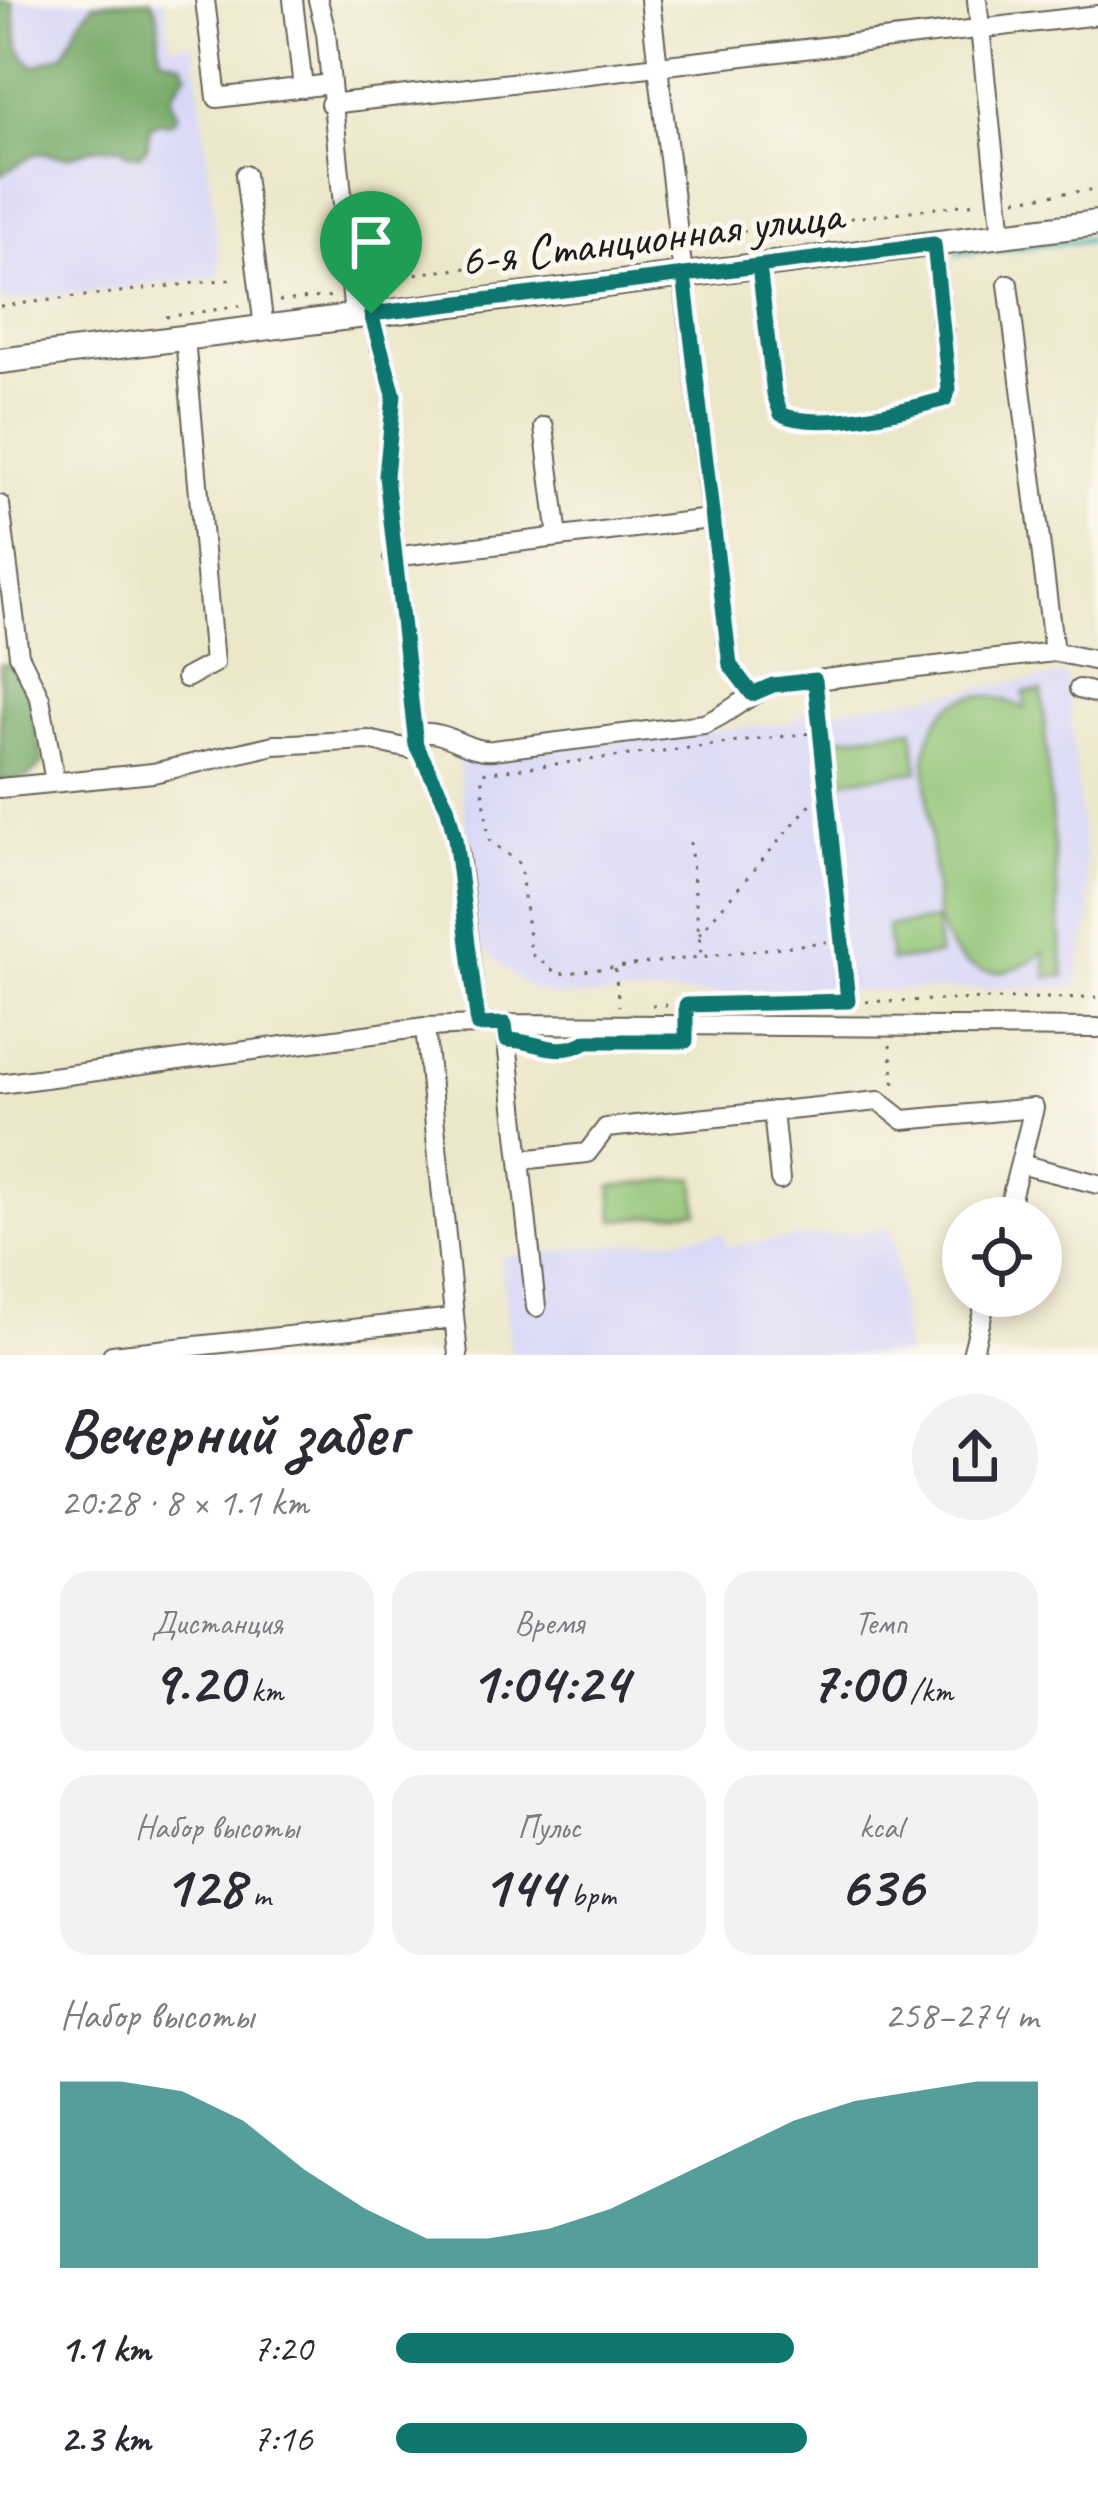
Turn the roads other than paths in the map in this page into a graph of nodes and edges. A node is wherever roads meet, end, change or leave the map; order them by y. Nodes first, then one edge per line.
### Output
1 (205, 0) edge
2 (293, 0) edge
3 (318, 0) edge
4 (650, 0) edge
5 (977, 0) edge
6 (1098, 15) edge
7 (981, 30) junction
8 (659, 69) junction
9 (303, 88) junction
10 (330, 94) junction
11 (244, 176) dead end
12 (1098, 223) edge
13 (1002, 235) junction
14 (934, 244) junction
15 (759, 266) junction
16 (684, 275) junction
17 (1009, 284) dead end
18 (363, 315) junction
19 (264, 328) junction
20 (185, 338) junction
21 (0, 361) edge
22 (544, 428) dead end
23 (0, 505) edge
24 (710, 519) junction
25 (558, 537) junction
26 (393, 557) junction
27 (1054, 652) junction
28 (9, 657) edge
29 (1098, 661) edge
30 (186, 678) dead end
31 (752, 694) junction
32 (416, 745) junction
33 (55, 782) junction
34 (0, 788) edge
35 (478, 1025) junction
36 (425, 1027) junction
37 (1098, 1028) edge
38 (506, 1032) junction
39 (0, 1084) edge
40 (773, 1111) junction
41 (520, 1160) junction
42 (1020, 1164) junction
43 (780, 1180) dead end
44 (1098, 1184) edge
45 (1011, 1197) edge
46 (536, 1306) dead end
47 (982, 1317) edge
48 (454, 1318) junction
49 (112, 1355) edge
50 (458, 1355) edge
51 (972, 1355) edge

1 - 9 street
2 - 9 street
3 - 10 street
4 - 8 street
5 - 7 street
6 - 7 street
7 - 8 street
7 - 13 street
8 - 10 street
8 - 16 street
9 - 10 street
10 - 18 street
11 - 19 street
12 - 13 main road, 6-я Станционная улица
13 - 14 main road, 6-я Станционная улица
14 - 15 main road, 6-я Станционная улица
14 - 15 street
15 - 16 main road, 6-я Станционная улица
16 - 18 main road, 6-я Станционная улица
16 - 24 street
17 - 27 street
18 - 19 main road, 6-я Станционная улица
18 - 26 street
19 - 20 main road, 6-я Станционная улица
20 - 21 main road, 6-я Станционная улица
20 - 30 street
22 - 25 street
23 - 28 street
24 - 25 street
24 - 31 street
25 - 26 street
26 - 32 street
27 - 29 street
27 - 31 street
28 - 33 street
31 - 32 street
32 - 33 street
32 - 35 street
33 - 34 street
35 - 36 street
35 - 38 street
36 - 39 street
36 - 48 street
37 - 38 street
38 - 41 street
40 - 41 street
40 - 42 street
40 - 43 street
41 - 46 street
42 - 44 street
42 - 45 street
47 - 51 street
48 - 49 street
48 - 50 street

